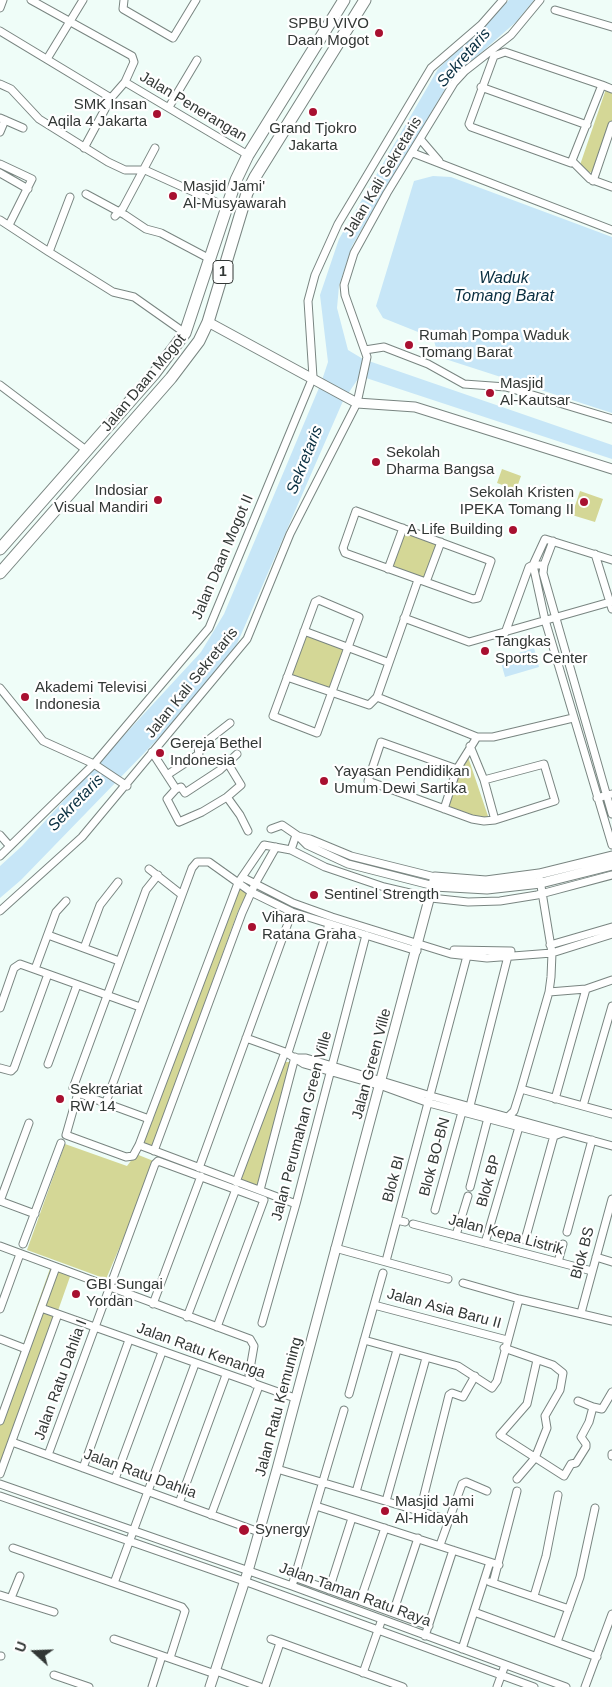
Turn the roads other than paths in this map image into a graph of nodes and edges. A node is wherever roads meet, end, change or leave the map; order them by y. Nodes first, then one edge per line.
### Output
1 (3, 0) edge
2 (31, 0) edge
3 (83, 0) edge
4 (124, 0) edge
5 (196, 0) edge
6 (344, 0) edge
7 (503, 0) edge
8 (540, 0) edge
9 (361, 2) edge
10 (0, 8) edge
11 (555, 10) dead end
12 (334, 16) junction
13 (69, 20) junction
14 (349, 25) junction
15 (612, 27) edge
16 (0, 31) edge
17 (46, 59) junction
18 (198, 60) dead end
19 (125, 82) junction
20 (0, 84) edge
21 (602, 85) junction
22 (481, 87) junction
23 (612, 89) edge
24 (111, 98) junction
25 (169, 107) junction
26 (2, 119) edge
27 (612, 124) edge
28 (587, 125) junction
29 (23, 128) dead end
30 (0, 132) edge
31 (421, 140) junction
32 (84, 148) junction
33 (156, 148) dead end
34 (413, 153) junction
35 (248, 155) junction
36 (439, 161) junction
37 (572, 163) junction
38 (0, 164) edge
39 (145, 170) junction
40 (0, 173) edge
41 (594, 181) junction
42 (612, 187) edge
43 (28, 189) junction
44 (86, 194) dead end
45 (70, 197) dead end
46 (226, 207) junction
47 (117, 214) junction
48 (0, 220) edge
49 (9, 225) junction
50 (612, 230) edge
51 (49, 252) junction
52 (210, 259) junction
53 (208, 322) junction
54 (185, 333) junction
55 (366, 353) junction
56 (315, 379) junction
57 (0, 385) edge
58 (354, 402) junction
59 (612, 418) edge
60 (86, 450) junction
61 (612, 469) edge
62 (48, 495) junction
63 (39, 505) junction
64 (59, 506) junction
65 (51, 516) junction
66 (403, 528) junction
67 (553, 541) junction
68 (441, 542) junction
69 (0, 549) edge
70 (595, 554) junction
71 (612, 560) edge
72 (544, 564) junction
73 (533, 565) junction
74 (388, 569) junction
75 (0, 573) edge
76 (418, 580) junction
77 (426, 582) junction
78 (611, 605) edge
79 (555, 617) junction
80 (404, 618) junction
81 (544, 620) junction
82 (304, 630) junction
83 (505, 633) junction
84 (348, 648) junction
85 (387, 662) junction
86 (287, 677) junction
87 (0, 688) edge
88 (332, 693) junction
89 (377, 697) junction
90 (573, 718) junction
91 (230, 723) dead end
92 (477, 737) junction
93 (470, 746) junction
94 (152, 752) junction
95 (237, 754) dead end
96 (227, 762) junction
97 (96, 764) junction
98 (457, 769) junction
99 (167, 775) junction
100 (484, 780) junction
101 (125, 784) junction
102 (176, 789) junction
103 (609, 795) edge
104 (226, 797) junction
105 (597, 798) junction
106 (444, 809) junction
107 (612, 814) edge
108 (495, 820) junction
109 (271, 830) dead end
110 (248, 831) dead end
111 (0, 835) edge
112 (297, 835) junction
113 (7, 843) dead end
114 (612, 846) edge
115 (276, 847) junction
116 (291, 850) junction
117 (0, 856) edge
118 (612, 856) edge
119 (612, 864) edge
120 (149, 869) dead end
121 (158, 875) junction
122 (612, 875) edge
123 (540, 879) junction
124 (240, 880) junction
125 (434, 881) junction
126 (118, 882) dead end
127 (255, 884) junction
128 (251, 892) junction
129 (182, 894) junction
130 (542, 894) junction
131 (431, 898) junction
132 (66, 901) dead end
133 (0, 911) edge
134 (292, 912) junction
135 (329, 924) junction
136 (612, 926) edge
137 (612, 934) edge
138 (48, 936) junction
139 (366, 936) junction
140 (550, 944) junction
141 (84, 948) junction
142 (418, 948) junction
143 (552, 953) junction
144 (507, 954) junction
145 (465, 955) junction
146 (119, 961) junction
147 (35, 969) junction
148 (48, 974) junction
149 (612, 980) edge
150 (77, 985) junction
151 (586, 989) junction
152 (549, 992) junction
153 (107, 995) junction
154 (612, 1006) edge
155 (140, 1007) junction
156 (0, 1008) edge
157 (246, 1038) junction
158 (291, 1055) junction
159 (48, 1064) dead end
160 (0, 1068) edge
161 (332, 1069) junction
162 (382, 1083) junction
163 (521, 1089) junction
164 (78, 1093) junction
165 (430, 1099) junction
166 (555, 1099) junction
167 (106, 1102) junction
168 (470, 1106) junction
169 (583, 1106) junction
170 (462, 1112) junction
171 (512, 1113) junction
172 (612, 1114) edge
173 (149, 1118) junction
174 (488, 1118) junction
175 (29, 1123) dead end
176 (519, 1123) junction
177 (557, 1133) junction
178 (592, 1140) junction
179 (61, 1143) dead end
180 (139, 1145) junction
181 (612, 1146) edge
182 (154, 1151) junction
183 (200, 1172) junction
184 (236, 1185) junction
185 (470, 1187) dead end
186 (260, 1190) junction
187 (468, 1196) dead end
188 (612, 1199) edge
189 (0, 1201) edge
190 (296, 1204) junction
191 (435, 1210) dead end
192 (35, 1214) junction
193 (413, 1224) dead end
194 (566, 1232) dead end
195 (456, 1235) junction
196 (525, 1240) dead end
197 (485, 1243) junction
198 (23, 1244) dead end
199 (563, 1244) dead end
200 (0, 1246) edge
201 (335, 1248) junction
202 (20, 1254) junction
203 (596, 1257) junction
204 (386, 1261) junction
205 (558, 1262) junction
206 (612, 1262) edge
207 (56, 1267) junction
208 (592, 1271) junction
209 (383, 1274) dead end
210 (448, 1279) dead end
211 (463, 1283) dead end
212 (110, 1287) junction
213 (519, 1299) junction
214 (153, 1304) junction
215 (374, 1305) junction
216 (41, 1308) junction
217 (0, 1309) edge
218 (581, 1313) junction
219 (58, 1314) junction
220 (188, 1317) junction
221 (612, 1321) edge
222 (262, 1323) dead end
223 (95, 1327) junction
224 (217, 1327) junction
225 (0, 1339) edge
226 (129, 1340) junction
227 (364, 1340) junction
228 (507, 1340) junction
229 (26, 1348) junction
230 (504, 1348) junction
231 (397, 1350) junction
232 (162, 1352) junction
233 (426, 1358) junction
234 (537, 1360) junction
235 (195, 1364) junction
236 (226, 1375) junction
237 (475, 1376) junction
238 (256, 1385) junction
239 (612, 1392) edge
240 (349, 1394) dead end
241 (295, 1398) junction
242 (578, 1401) dead end
243 (593, 1407) junction
244 (344, 1410) dead end
245 (0, 1421) edge
246 (12, 1442) junction
247 (48, 1455) junction
248 (536, 1458) junction
249 (83, 1468) junction
250 (277, 1469) junction
251 (0, 1474) edge
252 (518, 1479) dead end
253 (115, 1480) junction
254 (322, 1482) junction
255 (0, 1484) edge
256 (487, 1491) dead end
257 (517, 1491) dead end
258 (148, 1492) junction
259 (356, 1492) junction
260 (558, 1495) dead end
261 (0, 1496) edge
262 (386, 1501) junction
263 (179, 1503) junction
264 (316, 1506) junction
265 (595, 1508) dead end
266 (420, 1511) junction
267 (211, 1514) junction
268 (352, 1518) junction
269 (449, 1520) junction
270 (385, 1528) junction
271 (259, 1532) junction
272 (131, 1536) junction
273 (418, 1538) junction
274 (440, 1545) junction
275 (13, 1548) dead end
276 (453, 1550) junction
277 (490, 1562) junction
278 (499, 1564) junction
279 (20, 1576) dead end
280 (246, 1576) junction
281 (294, 1578) junction
282 (484, 1580) junction
283 (114, 1583) junction
284 (493, 1583) junction
285 (292, 1586) junction
286 (328, 1590) junction
287 (0, 1595) edge
288 (534, 1596) junction
289 (11, 1598) junction
290 (360, 1601) junction
291 (569, 1609) junction
292 (54, 1612) dead end
293 (474, 1612) junction
294 (393, 1613) junction
295 (612, 1614) edge
296 (380, 1624) junction
297 (428, 1626) junction
298 (426, 1636) junction
299 (114, 1639) dead end
300 (272, 1639) dead end
301 (280, 1642) junction
302 (557, 1642) junction
303 (462, 1649) junction
304 (162, 1656) junction
305 (597, 1657) junction
306 (170, 1658) junction
307 (503, 1670) junction
308 (215, 1672) junction
309 (363, 1673) junction
310 (54, 1674) dead end
311 (89, 1687) edge
312 (152, 1687) edge
313 (210, 1687) edge
314 (260, 1687) edge
315 (265, 1687) edge
316 (403, 1687) edge
317 (497, 1687) edge
318 (534, 1687) edge
319 (566, 1687) edge
320 (585, 1687) edge

1 - 10 street
2 - 13 street
3 - 13 street
4 - 5 street
6 - 12 highway, Jalan Daan Mogot / 1
7 - 56 street, Jalan Kali Sekretaris
8 - 31 street, Jalan Kali Sekretaris
9 - 14 highway, Jalan Daan Mogot / 1
11 - 15 street
12 - 14 highway
12 - 35 highway, Jalan Daan Mogot / 1
13 - 17 street
13 - 19 street
14 - 53 highway, Jalan Daan Mogot / 1
16 - 17 street
17 - 24 street
18 - 25 street
19 - 24 street
19 - 25 street, Jalan Penerangan
20 - 32 street
21 - 22 street
21 - 23 street
21 - 28 street
22 - 28 street
22 - 37 street
24 - 32 street
25 - 35 street, Jalan Penerangan
26 - 29 street
26 - 30 street
27 - 41 street
28 - 37 street
31 - 34 street, Jalan Kali Sekretaris
31 - 36 street
32 - 39 street
33 - 39 street
34 - 36 street
34 - 55 street, Jalan Kali Sekretaris
35 - 46 highway, Jalan Daan Mogot / 1
36 - 50 street
37 - 41 street
38 - 43 street
39 - 46 street
39 - 47 street
40 - 43 street
41 - 42 street
43 - 49 street
44 - 47 street
45 - 51 street
46 - 52 highway, Jalan Daan Mogot / 1
47 - 52 street
48 - 49 street
49 - 51 street
51 - 54 street
52 - 54 highway, Jalan Daan Mogot / 1
53 - 56 street
53 - 64 highway, Jalan Daan Mogot / 1
54 - 60 highway, Jalan Daan Mogot / 1
55 - 58 street, Jalan Kali Sekretaris
55 - 59 street
56 - 58 street
56 - 97 street, Jalan Daan Mogot II
57 - 60 street
58 - 61 street
58 - 94 street, Jalan Kali Sekretaris
60 - 62 highway, Jalan Daan Mogot / 1
62 - 63 highway, Jalan Daan Mogot / 1
62 - 64 highway
63 - 65 highway
63 - 69 highway, Jalan Daan Mogot / 1
64 - 65 highway, Jalan Daan Mogot / 1
65 - 75 highway, Jalan Daan Mogot / 1
66 - 68 street
66 - 74 street
66 - 74 street
67 - 70 street
67 - 72 street
67 - 73 street
68 - 77 street
68 - 77 street
70 - 71 street
70 - 78 street
72 - 73 street
72 - 79 street
73 - 81 street
73 - 83 street
74 - 76 street
76 - 77 street
76 - 80 street
78 - 79 street
79 - 81 street
79 - 103 street
80 - 83 street
80 - 85 street
81 - 83 street
81 - 90 street
82 - 84 street
82 - 84 street
82 - 86 street
84 - 85 street
84 - 88 street
85 - 89 street
86 - 88 street
86 - 88 street
87 - 97 street
88 - 89 street
89 - 92 street
90 - 92 street
90 - 105 street
91 - 99 street
92 - 93 street
93 - 98 street
93 - 100 street
94 - 99 street
94 - 101 street, Jalan Kali Sekretaris
95 - 96 street
96 - 102 street
96 - 104 street
97 - 101 street
97 - 117 street, Jalan Daan Mogot II
98 - 106 street
98 - 106 street
99 - 102 street
100 - 108 street
100 - 108 street
101 - 133 street, Jalan Kali Sekretaris
102 - 104 street
103 - 105 street
103 - 107 street
104 - 110 street
105 - 114 street
106 - 108 street
109 - 112 street
111 - 113 street
112 - 116 street
112 - 125 street
115 - 116 street
115 - 124 street
115 - 127 street
116 - 131 street
118 - 123 street
119 - 123 street
120 - 121 street
121 - 129 street
121 - 146 street
122 - 130 street
123 - 125 street
123 - 130 street
124 - 127 street
124 - 128 street
124 - 129 street
124 - 173 street
125 - 131 street, Jalan Green Ville
126 - 141 street
127 - 128 street
127 - 142 street
128 - 134 street
128 - 182 street
129 - 155 street
130 - 131 street
130 - 140 street
131 - 142 street, Jalan Green Ville
132 - 138 street
134 - 135 street
134 - 157 street
135 - 139 street
135 - 158 street, Jalan Perumahan Green Ville
136 - 140 street
137 - 143 street
138 - 141 street
138 - 147 street
139 - 142 street
139 - 161 street, Jalan Perumahan Green Ville
140 - 143 street
141 - 146 street
142 - 145 street
142 - 162 street, Jalan Green Ville
143 - 144 street
143 - 152 street
144 - 145 street
144 - 168 street
145 - 165 street, Blok BI
146 - 153 street
147 - 148 street
147 - 156 street
148 - 150 street
148 - 160 street
149 - 151 street
150 - 153 street
150 - 159 street
151 - 152 street
151 - 166 street
152 - 163 street
153 - 155 street
153 - 164 street
154 - 169 street
155 - 167 street
157 - 158 street
157 - 183 street
158 - 161 street
158 - 184 street, Jalan Perumahan Green Ville
158 - 186 street
161 - 162 street
161 - 190 street, Jalan Perumahan Green Ville
162 - 165 street
162 - 201 street, Jalan Green Ville
163 - 166 street
163 - 171 street
164 - 167 street
164 - 180 street
165 - 168 street
165 - 170 street
165 - 204 street, Blok BI
166 - 169 street
167 - 173 street
168 - 171 street
169 - 172 street
170 - 174 street
170 - 191 street, Blok BO-BN
171 - 176 street
173 - 180 street
174 - 176 street
174 - 185 street
175 - 189 street
176 - 177 street
176 - 197 street, Blok BP
177 - 178 street
177 - 196 street
178 - 181 street
178 - 194 street
179 - 192 street
180 - 182 street
182 - 183 street
183 - 184 street
183 - 212 street, Jalan Ratu Dahlia I
183 - 214 street
184 - 186 street
184 - 220 street, Jalan Perumahan Green Ville
184 - 224 street
186 - 190 street
187 - 195 street
188 - 203 street, Blok BS
189 - 192 street
190 - 222 street, Jalan Perumahan Green Ville
192 - 198 street
193 - 195 street, Jalan Kepa Listrik
195 - 197 street, Jalan Kepa Listrik
197 - 205 street, Jalan Kepa Listrik
199 - 205 street
200 - 202 street
201 - 204 street
201 - 241 street, Jalan Ratu Kemuning
202 - 207 street
202 - 217 street
203 - 206 street
203 - 208 street, Blok BS
204 - 210 street
205 - 208 street, Jalan Kepa Listrik
207 - 212 street
207 - 216 street
208 - 218 street, Blok BS
209 - 215 street
211 - 213 street
212 - 214 street
212 - 223 street, Jalan Ratu Dahlia I
213 - 218 street
213 - 228 street
214 - 220 street
215 - 227 street
215 - 228 street, Jalan Asia Baru II
216 - 219 street, Jalan Ratu Kenanga
216 - 229 street
218 - 221 street
219 - 223 street, Jalan Ratu Kenanga
219 - 246 street
220 - 224 street
223 - 226 street, Jalan Ratu Kenanga
223 - 247 street, Jalan Ratu Dahlia I
224 - 238 street
225 - 229 street
226 - 232 street, Jalan Ratu Kenanga
226 - 249 street
227 - 231 street
227 - 240 street
228 - 230 street
229 - 245 street
230 - 234 street
230 - 237 street
231 - 233 street
231 - 259 street
232 - 235 street, Jalan Ratu Kenanga
232 - 253 street
233 - 237 street
233 - 262 street
234 - 248 street
234 - 248 street
235 - 236 street, Jalan Ratu Kenanga
235 - 258 street
236 - 238 street, Jalan Ratu Kenanga
236 - 263 street
237 - 266 street
238 - 241 street, Jalan Ratu Kenanga
238 - 267 street
239 - 243 street
241 - 250 street, Jalan Ratu Kemuning
242 - 243 street
243 - 248 street
244 - 254 street
246 - 247 street, Jalan Ratu Dahlia
246 - 251 street
247 - 249 street, Jalan Ratu Dahlia
248 - 252 street
249 - 253 street, Jalan Ratu Dahlia
250 - 254 street
250 - 271 street, Jalan Ratu Kemuning
253 - 258 street, Jalan Ratu Dahlia
254 - 259 street
254 - 264 street
255 - 272 street, Jalan Taman Ratu Raya
256 - 269 street
257 - 278 street
258 - 263 street, Jalan Ratu Dahlia
258 - 272 street
259 - 262 street
260 - 288 street
261 - 272 street, Jalan Taman Ratu Raya
262 - 266 street
263 - 267 street, Jalan Ratu Dahlia
264 - 268 street
264 - 281 street
265 - 291 street
266 - 269 street
267 - 271 street, Jalan Ratu Dahlia
268 - 270 street
268 - 286 street
269 - 274 street
270 - 273 street
270 - 290 street
271 - 280 street, Jalan Ratu Kemuning
272 - 280 street, Jalan Taman Ratu Raya
272 - 280 street, Jalan Taman Ratu Raya
272 - 283 street
273 - 274 street
273 - 294 street
274 - 276 street
275 - 283 street
276 - 277 street
276 - 297 street
277 - 278 street
277 - 282 street
278 - 284 street
279 - 289 street
280 - 285 street, Jalan Taman Ratu Raya
280 - 296 street, Jalan Taman Ratu Raya
280 - 308 street, Jalan Ratu Kemuning
281 - 285 street
281 - 286 street
282 - 284 street
282 - 293 street
283 - 306 street
284 - 288 street
285 - 296 street, Jalan Taman Ratu Raya
286 - 290 street
287 - 289 street
288 - 291 street
289 - 292 street
290 - 294 street
291 - 302 street
293 - 302 street
293 - 303 street
294 - 297 street
295 - 305 street
296 - 298 street, Jalan Taman Ratu Raya
296 - 307 street, Jalan Taman Ratu Raya
296 - 309 street
297 - 298 street
298 - 303 street, Jalan Taman Ratu Raya
299 - 304 street
300 - 301 street
301 - 309 street
301 - 315 street
302 - 305 street
303 - 307 street, Jalan Taman Ratu Raya
304 - 306 street
304 - 312 street
305 - 320 street
306 - 308 street
307 - 317 street
307 - 318 street, Jalan Taman Ratu Raya
307 - 319 street, Jalan Taman Ratu Raya
308 - 313 street, Jalan Ratu Kemuning
308 - 314 street
309 - 316 street
310 - 311 street

